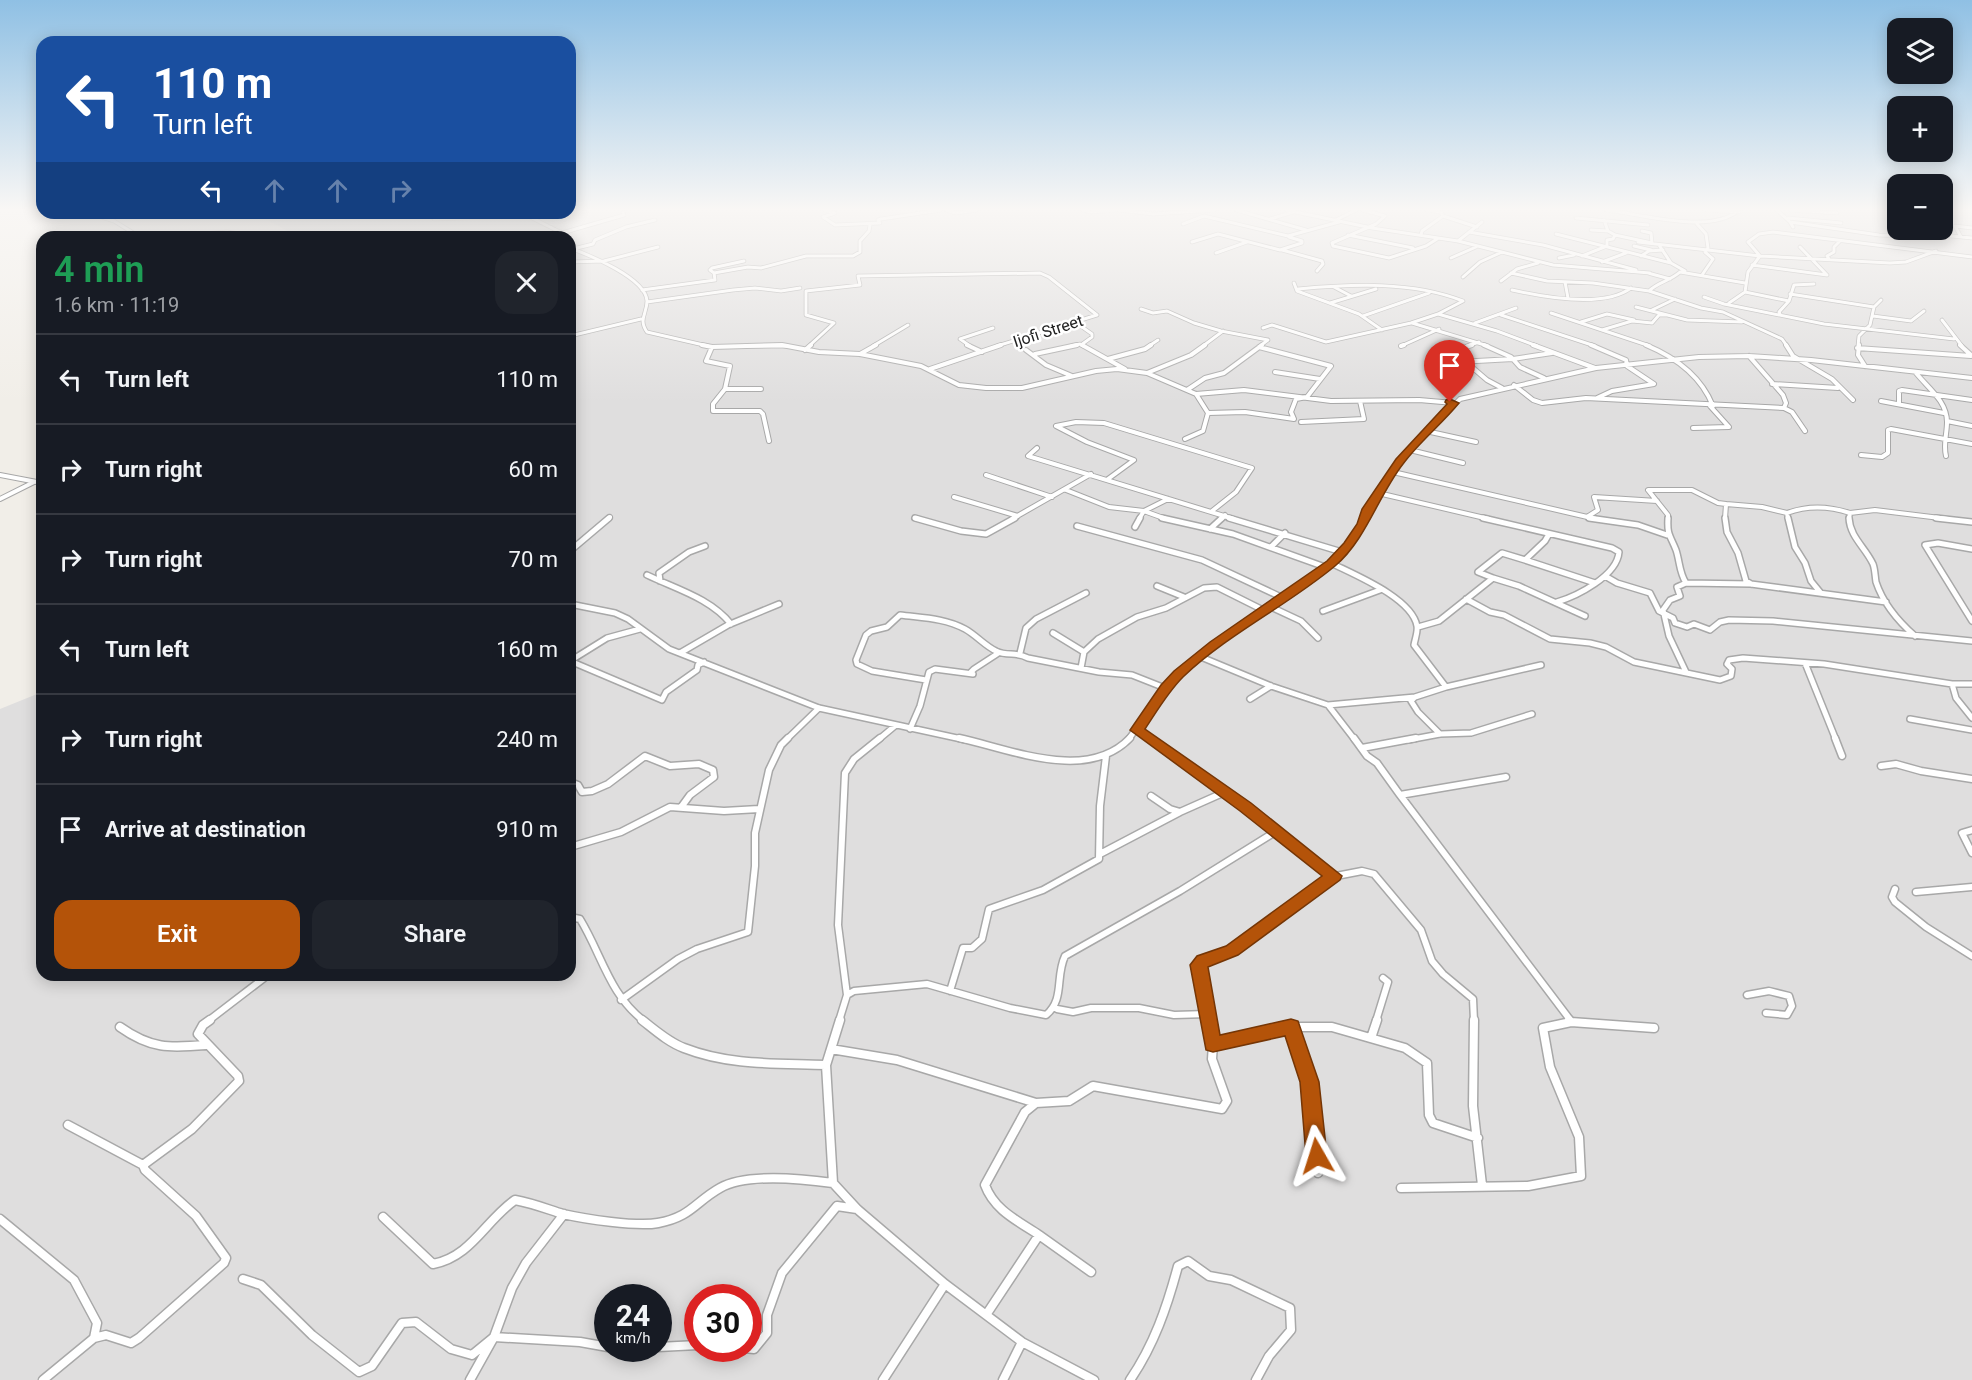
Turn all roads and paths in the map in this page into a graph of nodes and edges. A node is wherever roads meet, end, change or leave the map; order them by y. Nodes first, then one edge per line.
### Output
1 (622, 274) edge
2 (714, 274) edge
3 (955, 274) edge
4 (1043, 274) edge
5 (1510, 274) edge
6 (1518, 274) edge
7 (1655, 274) edge
8 (1677, 274) edge
9 (1748, 274) edge
10 (1804, 274) edge
11 (1702, 275) edge
12 (1670, 279) junction
13 (1501, 281) dead end
14 (1565, 282) junction
15 (1294, 283) dead end
16 (1745, 283) junction
17 (1802, 283) junction
18 (1814, 284) dead end
19 (1333, 286) junction
20 (800, 288) dead end
21 (1380, 288) junction
22 (1631, 288) junction
23 (1298, 289) junction
24 (642, 290) junction
25 (1512, 290) dead end
26 (1649, 291) junction
27 (1431, 292) junction
28 (1746, 292) junction
29 (1790, 294) junction
30 (1351, 296) junction
31 (1704, 297) dead end
32 (1568, 298) junction
33 (1675, 299) junction
34 (1881, 300) dead end
35 (1789, 301) junction
36 (647, 302) junction
37 (1330, 303) junction
38 (1724, 304) junction
39 (1636, 307) dead end
40 (1874, 307) junction
41 (1516, 308) dead end
42 (1141, 309) dead end
43 (1652, 310) junction
44 (1924, 311) dead end
45 (1723, 312) junction
46 (1551, 313) dead end
47 (1438, 314) junction
48 (1780, 314) junction
49 (1501, 315) junction
50 (1665, 315) junction
51 (1363, 316) junction
52 (1873, 316) junction
53 (1564, 317) junction
54 (640, 319) junction
55 (1556, 320) dead end
56 (1942, 320) dead end
57 (1638, 321) junction
58 (1075, 322) junction
59 (1581, 322) junction
60 (1744, 322) junction
61 (1411, 323) junction
62 (1473, 323) junction
63 (908, 325) dead end
64 (993, 328) dead end
65 (1263, 328) dead end
66 (1439, 329) junction
67 (1382, 330) junction
68 (1602, 330) junction
69 (1864, 330) junction
70 (1223, 331) junction
71 (576, 335) edge
72 (1954, 339) junction
73 (1158, 340) dead end
74 (1479, 342) junction
75 (1080, 344) junction
76 (1401, 346) dead end
77 (712, 347) junction
78 (1259, 347) junction
79 (1857, 348) junction
80 (805, 350) junction
81 (1026, 350) dead end
82 (1552, 351) junction
83 (982, 352) junction
84 (1448, 353) dead end
85 (861, 354) junction
86 (1035, 354) junction
87 (1749, 356) junction
88 (1972, 356) edge
89 (1672, 358) junction
90 (1108, 359) junction
91 (1513, 359) junction
92 (1800, 359) junction
93 (1466, 362) junction
94 (1440, 363) dead end
95 (1625, 364) junction
96 (1866, 366) junction
97 (1596, 368) junction
98 (930, 369) junction
99 (1126, 370) junction
100 (1275, 372) dead end
101 (1147, 373) junction
102 (1916, 373) junction
103 (1072, 376) junction
104 (1544, 378) junction
105 (1972, 378) edge
106 (1320, 379) junction
107 (953, 382) joint
108 (1772, 384) junction
109 (1514, 385) junction
110 (986, 388) joint
111 (1502, 388) junction
112 (1838, 388) junction
113 (725, 389) junction
114 (761, 389) dead end
115 (1187, 390) junction
116 (1931, 392) junction
117 (1196, 394) junction
118 (1307, 397) junction
119 (1596, 399) junction
120 (1853, 400) dead end
121 (1972, 400) edge
122 (1359, 401) junction
123 (1881, 401) dead end
124 (1454, 403) junction
125 (1899, 404) junction
126 (1711, 406) junction
127 (1784, 408) junction
128 (1208, 413) junction
129 (1944, 413) junction
130 (1947, 421) junction
131 (1301, 422) dead end
132 (1972, 426) edge
133 (1693, 428) dead end
134 (1426, 431) junction
135 (1804, 431) dead end
136 (1944, 437) junction
137 (1185, 440) dead end
138 (769, 441) dead end
139 (1476, 442) dead end
140 (1972, 444) edge
141 (1037, 448) dead end
142 (1410, 450) junction
143 (1861, 455) dead end
144 (1946, 456) dead end
145 (1463, 463) dead end
146 (1393, 472) junction
147 (1091, 474) junction
148 (0, 475) edge
149 (986, 475) dead end
150 (1108, 479) junction
151 (36, 482) joint
152 (1066, 490) junction
153 (1378, 493) junction
154 (954, 497) dead end
155 (1052, 497) junction
156 (0, 499) edge
157 (1168, 499) junction
158 (1657, 501) junction
159 (1726, 504) junction
160 (1212, 511) junction
161 (1144, 512) junction
162 (1787, 513) junction
163 (1850, 513) junction
164 (1225, 515) junction
165 (1018, 516) junction
166 (610, 517) dead end
167 (1586, 517) junction
168 (915, 518) dead end
169 (1972, 522) edge
170 (1077, 526) dead end
171 (1135, 527) dead end
172 (1210, 529) junction
173 (1285, 533) junction
174 (1549, 534) junction
175 (1667, 535) junction
176 (576, 546) edge
177 (705, 546) dead end
178 (1271, 547) junction
179 (1972, 549) edge
180 (1342, 552) junction
181 (1525, 560) junction
182 (1331, 563) junction
183 (1325, 567) junction
184 (646, 575) dead end
185 (1605, 576) junction
186 (1493, 578) junction
187 (660, 581) junction
188 (1595, 583) junction
189 (1686, 584) junction
190 (1751, 584) junction
191 (1157, 586) dead end
192 (1380, 590) junction
193 (1820, 592) junction
194 (1086, 593) dead end
195 (1184, 597) junction
196 (1281, 597) junction
197 (1466, 599) junction
198 (1557, 602) junction
199 (1886, 602) junction
200 (779, 604) dead end
201 (576, 605) edge
202 (1269, 606) junction
203 (1263, 610) junction
204 (1323, 611) dead end
205 (1665, 614) junction
206 (1585, 616) dead end
207 (1972, 621) edge
208 (731, 624) junction
209 (1418, 627) junction
210 (640, 629) junction
211 (1053, 633) dead end
212 (1916, 637) junction
213 (1318, 638) dead end
214 (1972, 641) edge
215 (996, 651) junction
216 (1084, 652) junction
217 (680, 653) junction
218 (1020, 653) junction
219 (1201, 657) junction
220 (576, 659) edge
221 (704, 662) junction
222 (1805, 663) junction
223 (576, 664) edge
224 (1541, 665) dead end
225 (1081, 668) junction
226 (1686, 672) junction
227 (926, 680) junction
228 (1952, 684) junction
229 (1972, 684) edge
230 (1271, 686) junction
231 (1446, 687) junction
232 (1166, 688) junction
233 (1415, 697) junction
234 (1250, 699) dead end
235 (1328, 705) junction
236 (819, 708) junction
237 (1532, 714) dead end
238 (1972, 718) edge
239 (1910, 719) dead end
240 (896, 725) junction
241 (910, 729) junction
242 (1137, 730) junction
243 (1972, 730) edge
244 (1440, 734) junction
245 (1362, 748) junction
246 (1106, 756) junction
247 (1842, 756) dead end
248 (1881, 766) dead end
249 (1506, 777) dead end
250 (1972, 779) edge
251 (576, 784) edge
252 (1225, 792) junction
253 (1400, 795) junction
254 (1151, 796) dead end
255 (682, 806) junction
256 (759, 809) junction
257 (1180, 812) junction
258 (1972, 830) edge
259 (1275, 832) junction
260 (576, 846) edge
261 (1972, 853) edge
262 (1100, 854) junction
263 (1334, 876) junction
264 (1972, 887) edge
265 (1895, 889) dead end
266 (1916, 892) dead end
267 (576, 918) edge
268 (1972, 956) edge
269 (1383, 978) dead end
270 (260, 981) edge
271 (950, 990) junction
272 (847, 994) junction
273 (1747, 995) dead end
274 (621, 1000) junction
275 (1057, 1008) junction
276 (1766, 1013) dead end
277 (1208, 1014) junction
278 (1571, 1022) junction
279 (120, 1027) dead end
280 (1291, 1027) junction
281 (1654, 1028) dead end
282 (1371, 1038) junction
283 (1213, 1044) junction
284 (206, 1045) junction
285 (831, 1049) junction
286 (826, 1065) junction
287 (1036, 1103) junction
288 (68, 1125) dead end
289 (1478, 1138) junction
290 (143, 1165) junction
291 (1318, 1173) dead end
292 (833, 1183) junction
293 (1482, 1185) junction
294 (1401, 1188) dead end
295 (857, 1209) junction
296 (564, 1214) junction
297 (382, 1217) dead end
298 (0, 1219) edge
299 (1039, 1235) junction
300 (1091, 1272) dead end
301 (243, 1279) dead end
302 (945, 1284) junction
303 (986, 1315) junction
304 (494, 1337) junction
305 (94, 1338) junction
306 (762, 1339) edge
307 (1022, 1342) junction
308 (594, 1343) edge
309 (43, 1380) edge
310 (470, 1380) edge
311 (883, 1380) edge
312 (1003, 1380) edge
313 (1094, 1380) edge
314 (1130, 1380) edge
315 (1256, 1380) edge

1 - 24 street
2 - 24 street
3 - 80 street, Ijofi Street
4 - 58 street, Ijofi Street
5 - 13 street
6 - 14 street
7 - 12 street
8 - 12 street
9 - 16 street
10 - 17 street
11 - 16 street
12 - 26 street
14 - 22 street
14 - 32 street
15 - 23 street
16 - 28 street
17 - 18 street
17 - 29 street
19 - 21 street
19 - 23 street
19 - 30 street
20 - 36 street
21 - 27 street
21 - 30 street
22 - 26 street
22 - 32 street
23 - 37 street
24 - 36 street
25 - 32 street
26 - 33 street
27 - 47 street
27 - 51 street
28 - 35 street
28 - 38 street
29 - 35 street
29 - 40 street
30 - 37 street
31 - 38 street
33 - 43 street
33 - 45 street
34 - 40 street
35 - 48 street
36 - 54 street
37 - 51 street
38 - 45 street
38 - 48 street
39 - 43 street
40 - 52 street
41 - 49 street
42 - 70 street
43 - 50 street
44 - 52 street
45 - 60 street
46 - 53 street
47 - 61 street
47 - 62 street
48 - 69 street
49 - 62 street
49 - 95 street
50 - 57 street
50 - 60 street
51 - 67 street
52 - 69 street
53 - 55 street
53 - 59 street
54 - 71 street
54 - 77 street
56 - 72 street
57 - 59 street
57 - 68 street
58 - 75 street
58 - 83 street, Ijofi Street
59 - 68 street
60 - 92 street
61 - 66 street
61 - 67 street
62 - 82 street
63 - 85 street
64 - 83 street
65 - 67 street
66 - 74 street
66 - 76 street
68 - 89 street
69 - 72 street
69 - 79 street
70 - 78 street
70 - 101 street
72 - 88 street
73 - 90 street
74 - 84 street
74 - 91 street
75 - 86 street
75 - 90 street
77 - 80 street
77 - 113 street
78 - 106 street
78 - 115 street
79 - 88 street
79 - 96 street
80 - 85 street
81 - 86 street
82 - 91 street
82 - 97 street
83 - 98 street, Ijofi Street
85 - 98 street
86 - 103 street
87 - 89 street
87 - 92 street
87 - 108 street
89 - 95 street
89 - 126 street
90 - 99 street
91 - 93 street
91 - 104 street
92 - 96 street
92 - 112 street
93 - 94 street
93 - 111 street
95 - 97 street
95 - 119 street
96 - 102 street
97 - 104 street
98 - 107 street
99 - 101 street
99 - 103 street
100 - 106 street
101 - 115 street
102 - 105 street
102 - 116 street
103 - 110 street
104 - 109 street
106 - 118 street
107 - 110 street
108 - 112 street
108 - 127 street
109 - 111 street
109 - 119 street
111 - 124 street
112 - 120 street
113 - 114 street
113 - 138 street
115 - 117 street
116 - 121 street
116 - 125 street
116 - 129 street
117 - 118 street
117 - 128 street
118 - 122 street
118 - 128 street
119 - 126 street
122 - 124 street
122 - 131 street
123 - 125 street
124 - 134 street
125 - 129 street
126 - 127 street
126 - 133 street
127 - 135 street
128 - 137 street
129 - 130 street
130 - 132 street
130 - 136 street
134 - 139 street
134 - 142 street
136 - 140 street
136 - 143 street
136 - 144 street
141 - 147 street
142 - 145 street
142 - 146 street
146 - 153 street
146 - 167 street
147 - 150 street
147 - 152 street
148 - 151 street
149 - 155 street
150 - 157 street
150 - 160 street
151 - 156 street
152 - 155 street
152 - 161 street
153 - 174 street
153 - 180 street
154 - 165 street
155 - 165 street
157 - 160 street
157 - 161 street
158 - 159 street
158 - 167 street
158 - 175 street
159 - 162 street
159 - 190 street
160 - 164 street
161 - 171 street
161 - 172 street
162 - 163 street
162 - 193 street
163 - 169 street
163 - 199 street
164 - 172 street
164 - 173 street
165 - 168 street
166 - 176 street
167 - 175 street
170 - 196 street
172 - 178 street
173 - 178 street
173 - 180 street
174 - 181 street
174 - 185 street
175 - 189 street
177 - 187 street
178 - 183 street
179 - 207 street
180 - 182 street
181 - 186 street
181 - 188 street
182 - 183 street
182 - 192 street
183 - 196 street
184 - 187 street
185 - 188 street
185 - 205 street
186 - 197 street
186 - 198 street
187 - 208 street
188 - 198 street
189 - 190 street
189 - 205 street
190 - 193 street
191 - 195 street
192 - 204 street
192 - 209 street
193 - 199 street
194 - 218 street
195 - 203 street
195 - 216 street
196 - 202 street
197 - 209 street
197 - 226 street
198 - 206 street
199 - 212 street
200 - 208 street
201 - 210 street
202 - 203 street
202 - 213 street
203 - 219 street
205 - 212 street
205 - 226 street
208 - 217 street
209 - 231 street
210 - 217 street
210 - 220 street
211 - 216 street
212 - 214 street
215 - 218 street
215 - 227 street
215 - 227 street
216 - 225 street
217 - 221 street
218 - 225 street
219 - 230 street
219 - 232 street
221 - 223 street
221 - 236 street
222 - 226 street
222 - 228 street
222 - 247 street
224 - 231 street
225 - 232 street
227 - 241 street
228 - 229 street
228 - 238 street
230 - 234 street
230 - 235 street
231 - 233 street
232 - 242 street
233 - 235 street
233 - 244 street
235 - 245 street
236 - 240 street
236 - 256 street
237 - 244 street
239 - 243 street
240 - 241 street
240 - 272 street
241 - 246 street
242 - 246 street
242 - 252 street
244 - 245 street
245 - 253 street
246 - 262 street
248 - 250 street
249 - 253 street
251 - 255 street
252 - 257 street
252 - 259 street
253 - 278 street
254 - 257 street
255 - 256 street
255 - 260 street
256 - 274 street
257 - 262 street
258 - 261 street
259 - 263 street
259 - 275 street
262 - 271 street
263 - 277 street
263 - 289 street
264 - 266 street
265 - 268 street
267 - 274 street
269 - 282 street
270 - 284 street
271 - 272 street
271 - 275 street
272 - 285 street
273 - 276 street
274 - 286 street
275 - 277 street
277 - 283 street
278 - 281 street
278 - 293 street
279 - 284 street
280 - 282 street
280 - 283 street
280 - 291 street
282 - 289 street
283 - 287 street
284 - 290 street
285 - 286 street
285 - 287 street
286 - 292 street
287 - 299 street
288 - 290 street
289 - 293 street
290 - 305 street
292 - 295 street
292 - 296 street
293 - 294 street
295 - 302 street
295 - 306 street
296 - 297 street
296 - 304 street
298 - 305 street
299 - 300 street
299 - 303 street
301 - 304 street
302 - 303 street
302 - 311 street
303 - 307 street
304 - 308 street
304 - 310 street
305 - 309 street
307 - 312 street
307 - 313 street
314 - 315 street

